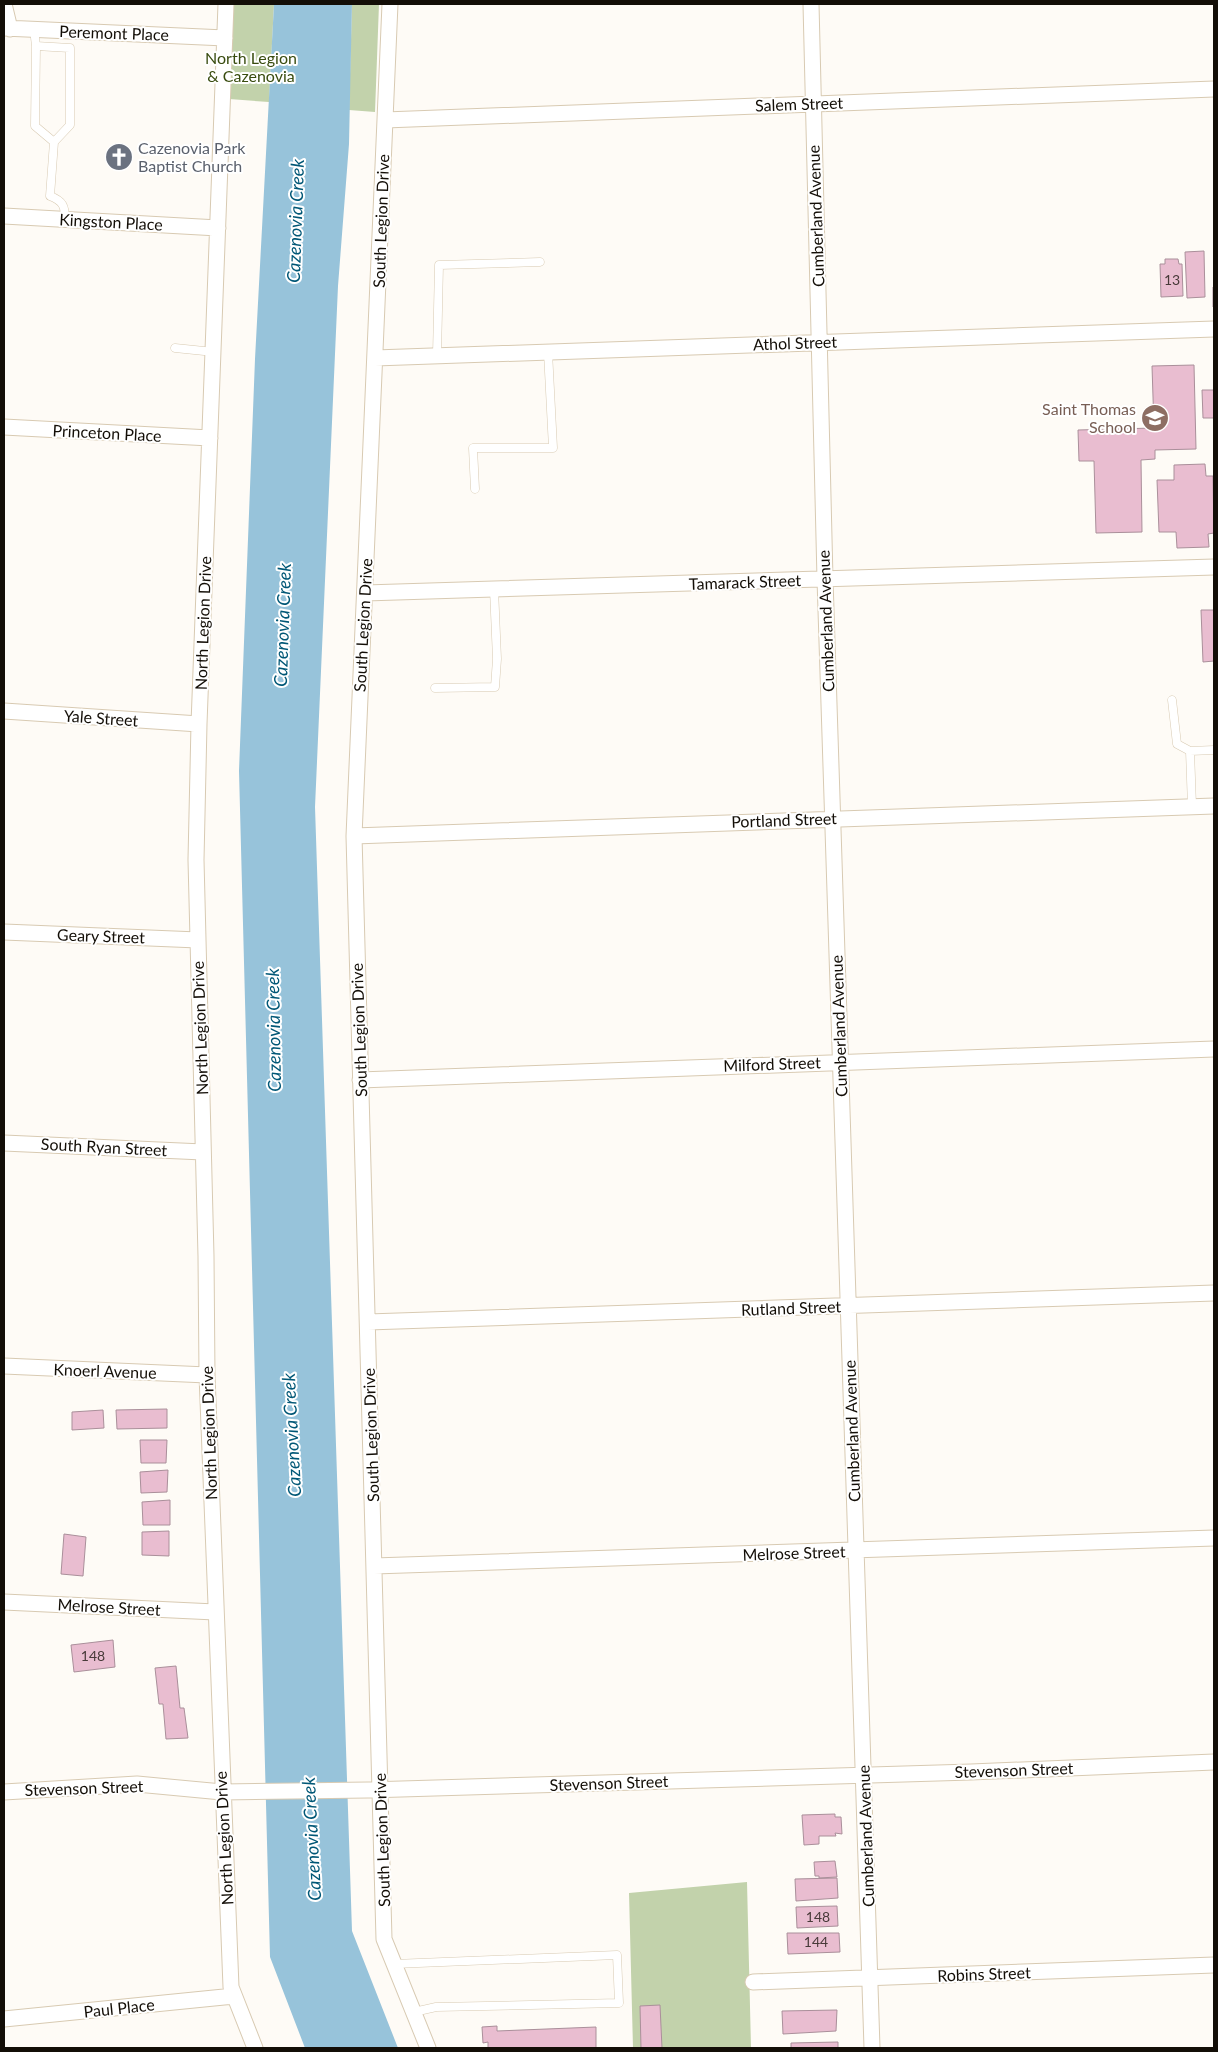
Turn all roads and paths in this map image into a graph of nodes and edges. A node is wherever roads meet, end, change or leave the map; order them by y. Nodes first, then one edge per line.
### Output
1 (4, 4) edge
2 (226, 4) edge
3 (390, 4) edge
4 (811, 4) edge
5 (7, 28) edge
6 (34, 30) junction
7 (225, 38) junction
8 (36, 46) junction
9 (1214, 90) edge
10 (813, 104) junction
11 (385, 120) junction
12 (54, 142) junction
13 (4, 216) edge
14 (65, 219) junction
15 (218, 228) junction
16 (540, 262) dead end
17 (1214, 329) edge
18 (820, 342) junction
19 (174, 348) dead end
20 (214, 352) junction
21 (548, 352) junction
22 (436, 355) junction
23 (375, 358) junction
24 (4, 427) edge
25 (210, 438) junction
26 (475, 489) dead end
27 (1214, 567) edge
28 (825, 579) junction
29 (494, 589) junction
30 (365, 593) junction
31 (435, 688) dead end
32 (1172, 700) dead end
33 (4, 711) edge
34 (199, 724) junction
35 (1214, 750) edge
36 (1190, 751) junction
37 (1192, 806) junction
38 (1214, 806) edge
39 (832, 819) junction
40 (354, 836) junction
41 (4, 932) edge
42 (198, 940) junction
43 (1214, 1049) edge
44 (840, 1062) junction
45 (360, 1080) junction
46 (4, 1143) edge
47 (204, 1152) junction
48 (1214, 1293) edge
49 (848, 1306) junction
50 (368, 1322) junction
51 (4, 1366) edge
52 (207, 1375) junction
53 (1214, 1538) edge
54 (856, 1550) junction
55 (374, 1566) junction
56 (4, 1602) edge
57 (215, 1612) junction
58 (1214, 1762) edge
59 (863, 1775) junction
60 (374, 1789) junction
61 (4, 1792) edge
62 (222, 1792) junction
63 (394, 1964) junction
64 (1214, 1965) edge
65 (871, 1978) junction
66 (753, 1982) dead end
67 (234, 1996) junction
68 (414, 2012) junction
69 (4, 2019) edge
70 (255, 2048) edge
71 (428, 2048) edge
72 (872, 2048) edge

1 - 5 street
2 - 7 street, North Legion Drive
3 - 11 street, South Legion Drive
4 - 10 street, Cumberland Avenue
5 - 6 street, Peremont Place
6 - 7 street, Peremont Place
6 - 8 lane
7 - 15 street, North Legion Drive
8 - 12 lane
8 - 12 lane
9 - 10 street, Salem Street
10 - 11 street, Salem Street
10 - 18 street, Cumberland Avenue
11 - 23 street, South Legion Drive
12 - 14 lane
13 - 14 street, Kingston Place
14 - 15 street, Kingston Place
15 - 20 street, North Legion Drive
16 - 22 lane
17 - 18 street, Athol Street
18 - 21 street, Athol Street
18 - 28 street, Cumberland Avenue
19 - 20 lane
20 - 25 street, North Legion Drive
21 - 22 street, Athol Street
21 - 26 lane
22 - 23 street, Athol Street
23 - 30 street, South Legion Drive
24 - 25 street, Princeton Place
25 - 34 street, North Legion Drive
27 - 28 street, Tamarack Street
28 - 29 street, Tamarack Street
28 - 39 street, Cumberland Avenue
29 - 30 street, Tamarack Street
29 - 31 lane
30 - 40 street, South Legion Drive
32 - 36 lane
33 - 34 street, Yale Street
34 - 42 street, North Legion Drive
35 - 36 lane
36 - 37 lane
37 - 38 street, Portland Street
37 - 39 street, Portland Street
39 - 40 street, Portland Street
39 - 44 street, Cumberland Avenue
40 - 45 street, South Legion Drive
41 - 42 street, Geary Street
42 - 47 street, North Legion Drive
43 - 44 street, Milford Street
44 - 45 street, Milford Street
44 - 49 street, Cumberland Avenue
45 - 50 street, South Legion Drive
46 - 47 street, South Ryan Street
47 - 52 street, North Legion Drive
48 - 49 street, Rutland Street
49 - 50 street, Rutland Street
49 - 54 street, Cumberland Avenue
50 - 55 street, South Legion Drive
51 - 52 street, Knoerl Avenue
52 - 57 street, North Legion Drive
53 - 54 street, Melrose Street
54 - 55 street, Melrose Street
54 - 59 street, Cumberland Avenue
55 - 60 street, South Legion Drive
56 - 57 street, Melrose Street
57 - 62 street, North Legion Drive
58 - 59 street, Stevenson Street
59 - 60 street, Stevenson Street
59 - 65 street, Cumberland Avenue
60 - 62 street, Stevenson Street
60 - 63 street, South Legion Drive
61 - 62 street, Stevenson Street
62 - 67 street, North Legion Drive
63 - 68 street, South Legion Drive
63 - 68 lane
64 - 65 street, Robins Street
65 - 66 street, Robins Street
65 - 72 street, Cumberland Avenue
67 - 69 street, Paul Place
67 - 70 street, North Legion Drive
68 - 71 street, South Legion Drive

